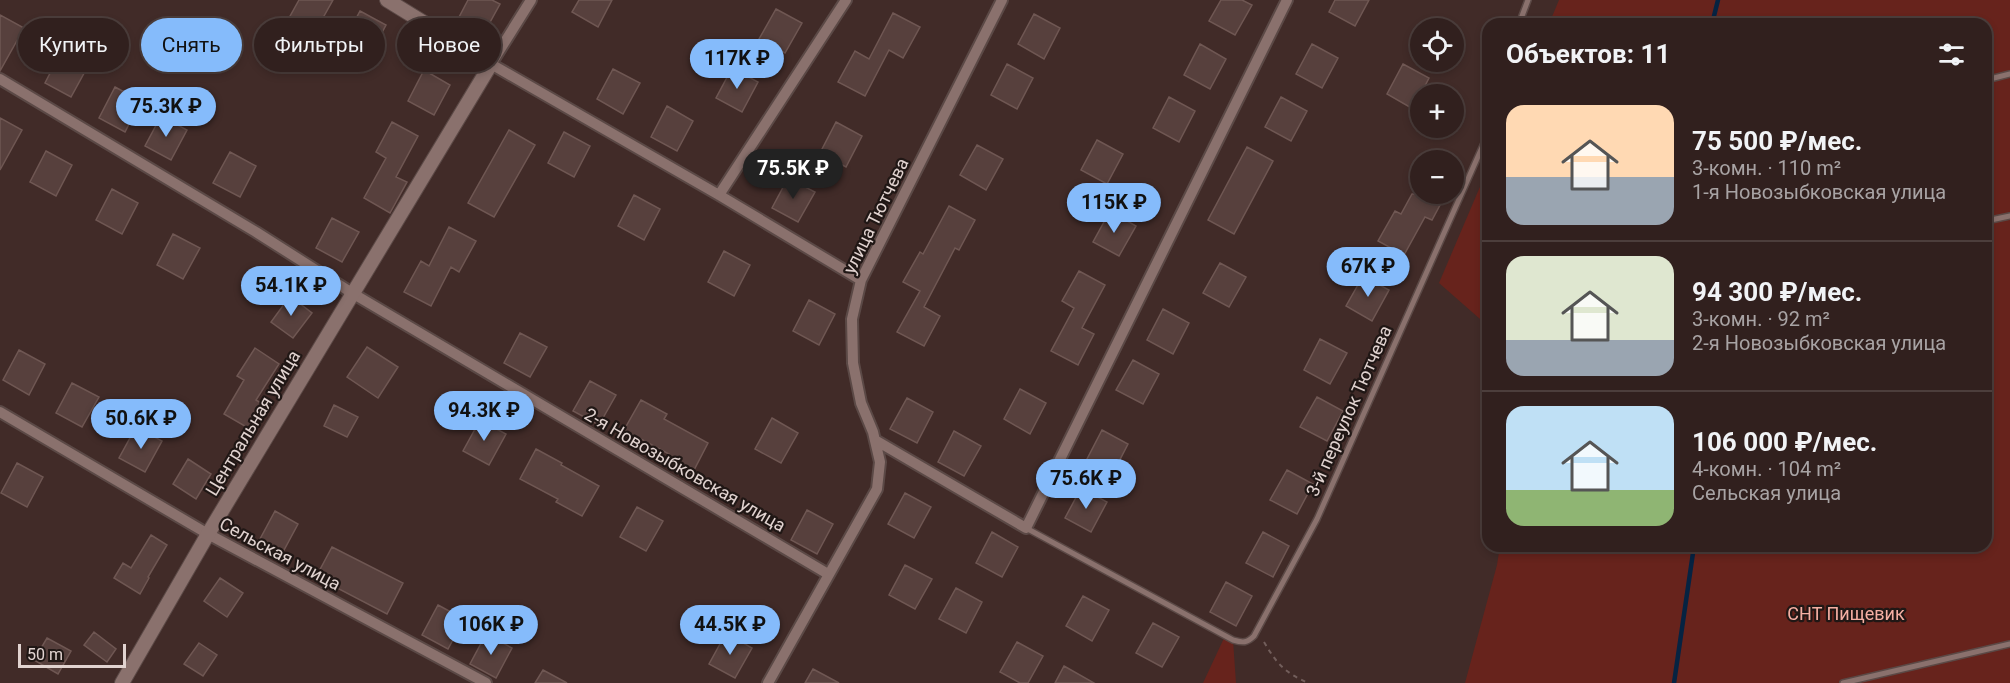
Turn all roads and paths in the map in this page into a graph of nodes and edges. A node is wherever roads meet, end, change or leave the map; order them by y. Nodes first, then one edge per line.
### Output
1 (387, 0) edge
2 (531, 0) edge
3 (846, 0) edge
4 (1002, 0) edge
5 (1287, 0) edge
6 (1528, 0) edge
7 (416, 18) edge
8 (1521, 18) edge
9 (501, 48) edge
10 (501, 70) edge
11 (486, 72) edge
12 (2010, 75) edge
13 (0, 79) edge
14 (1992, 79) edge
15 (1482, 148) edge
16 (719, 195) junction
17 (2010, 216) edge
18 (1992, 220) edge
19 (861, 280) junction
20 (352, 293) junction
21 (0, 412) edge
22 (875, 440) junction
23 (1026, 528) junction
24 (208, 534) junction
25 (828, 574) junction
26 (1257, 630) junction
27 (2010, 644) edge
28 (122, 683) edge
29 (486, 683) edge
30 (768, 683) edge
31 (1308, 683) edge
32 (1843, 683) edge

1 - 7 street
2 - 9 street, Центральная улица
3 - 16 street
4 - 19 street, улица Тютчева
5 - 23 street
6 - 8 lane
10 - 16 street
11 - 20 street, Центральная улица
12 - 14 lane
13 - 20 street, 2-я Новозыбковская улица
15 - 26 lane, 3-й переулок Тютчева
16 - 19 street
17 - 18 lane
19 - 22 street, улица Тютчева
20 - 24 street, Центральная улица
20 - 25 street, 2-я Новозыбковская улица
21 - 24 street, Сельская улица
22 - 23 street
22 - 25 street, улица Тютчева
23 - 26 lane
24 - 28 street, Центральная улица
24 - 29 street, Сельская улица
25 - 30 street, улица Тютчева
26 - 31 path
27 - 32 lane

